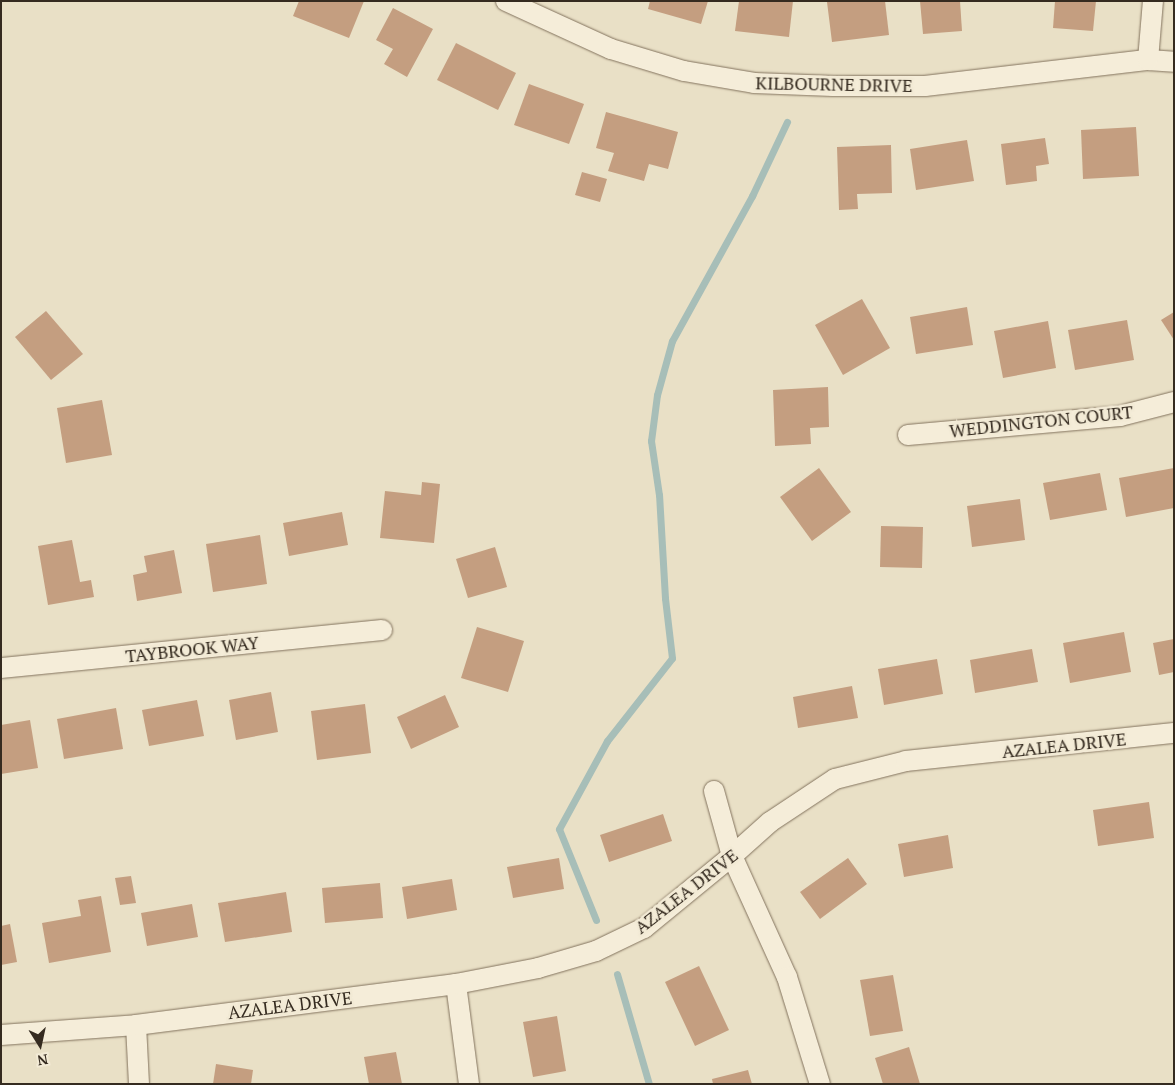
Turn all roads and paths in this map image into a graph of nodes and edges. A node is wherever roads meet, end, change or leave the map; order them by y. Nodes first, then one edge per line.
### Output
1 (506, 1) edge
2 (1153, 1) edge
3 (1148, 60) junction
4 (1174, 62) edge
5 (1174, 402) edge
6 (908, 436) dead end
7 (382, 630) dead end
8 (1, 668) edge
9 (1174, 733) edge
10 (714, 791) dead end
11 (732, 856) junction
12 (456, 984) junction
13 (136, 1025) junction
14 (1, 1035) edge
15 (139, 1084) edge
16 (469, 1084) edge
17 (820, 1084) edge

1 - 3 street, KILBOURNE DRIVE
2 - 3 street
3 - 4 street, KILBOURNE DRIVE
5 - 6 street, WEDDINGTON COURT
7 - 8 street, TAYBROOK WAY
9 - 11 street, AZALEA DRIVE
10 - 11 street
11 - 12 street, AZALEA DRIVE
11 - 17 street
12 - 13 street, AZALEA DRIVE
12 - 16 street
13 - 14 street, AZALEA DRIVE
13 - 15 street

